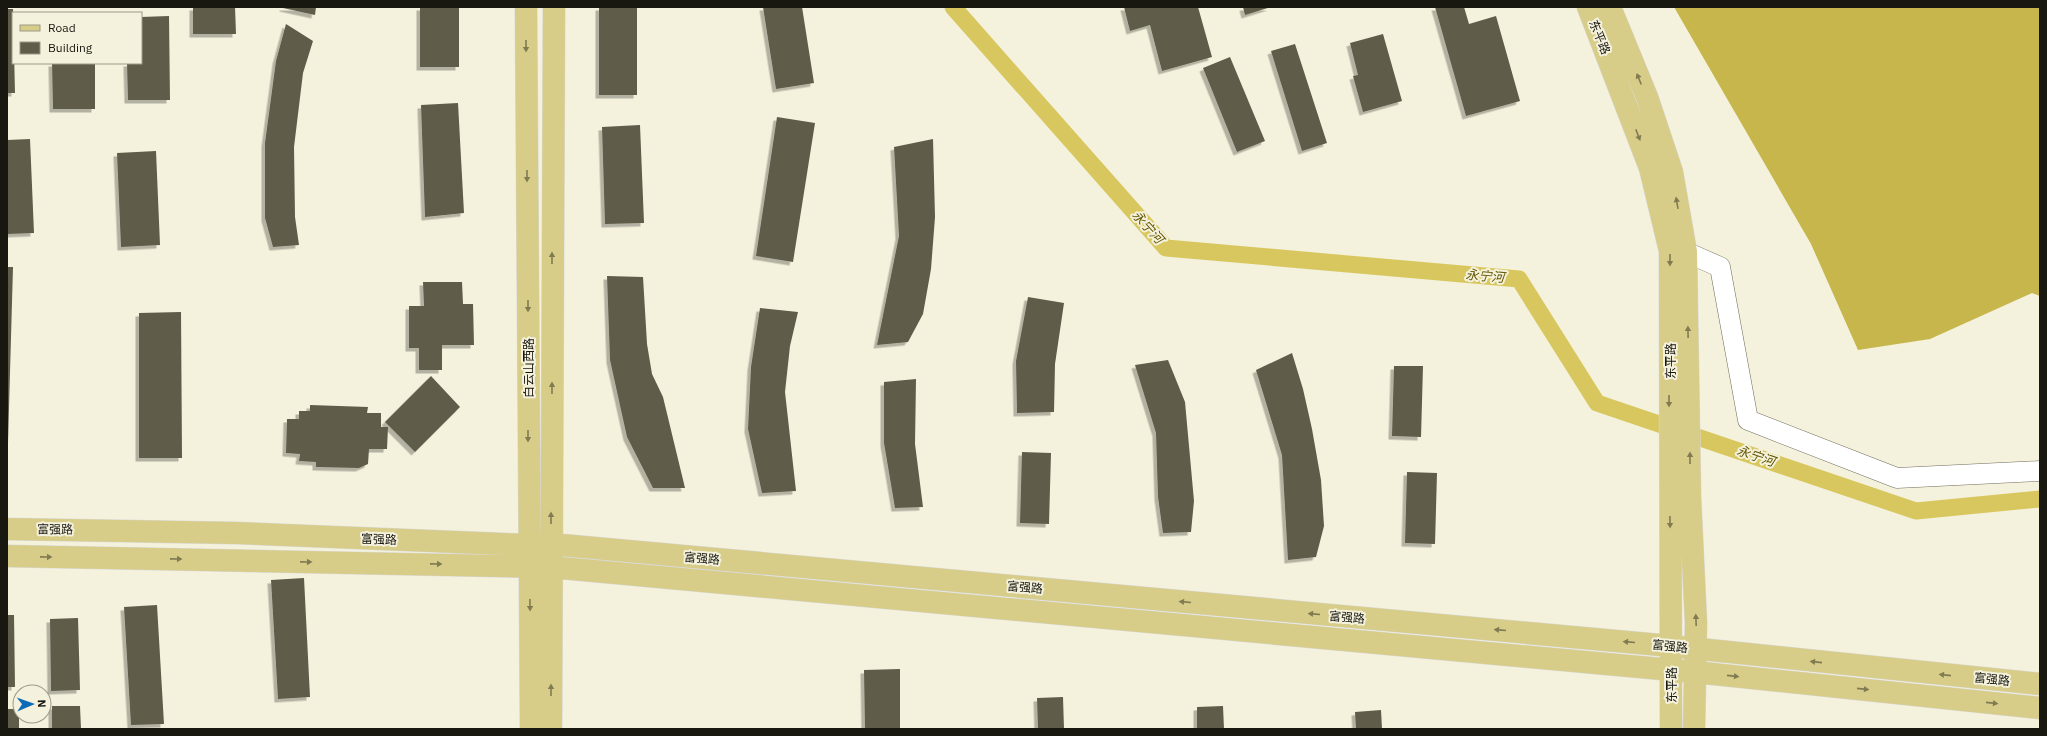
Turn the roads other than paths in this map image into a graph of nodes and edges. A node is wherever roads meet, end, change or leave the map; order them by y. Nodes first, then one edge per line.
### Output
1 (526, 7) edge
2 (554, 7) edge
3 (1588, 7) edge
4 (1610, 7) edge
5 (1686, 252) junction
6 (2040, 471) edge
7 (7, 529) edge
8 (551, 544) junction
9 (7, 556) edge
10 (536, 559) junction
11 (1671, 646) junction
12 (1696, 649) junction
13 (1671, 669) junction
14 (1694, 672) junction
15 (2040, 684) edge
16 (2040, 708) edge
17 (531, 729) edge
18 (551, 729) edge
19 (1671, 729) edge
20 (1694, 729) edge

1 -> 10 main road, 白云山西路
8 -> 2 main road, 白云山西路
3 -> 11 main road, 东平路
5 -> 4 main road, 东平路
5 - 6 street
12 -> 5 main road, 东平路
7 - 10 main road, 富强路
8 - 10 main road, 白云山西路
11 -> 8 main road, 富强路
9 -> 10 main road, 富强路
10 - 13 main road, 富强路
10 -> 17 main road, 白云山西路
18 -> 10 main road, 白云山西路
11 - 12 main road, 富强路
11 - 13 main road, 东平路
12 - 14 main road, 东平路
15 -> 12 main road, 富强路
13 - 14 main road, 富强路
13 - 19 main road, 东平路
14 -> 16 main road, 富强路
14 - 20 main road, 东平路

